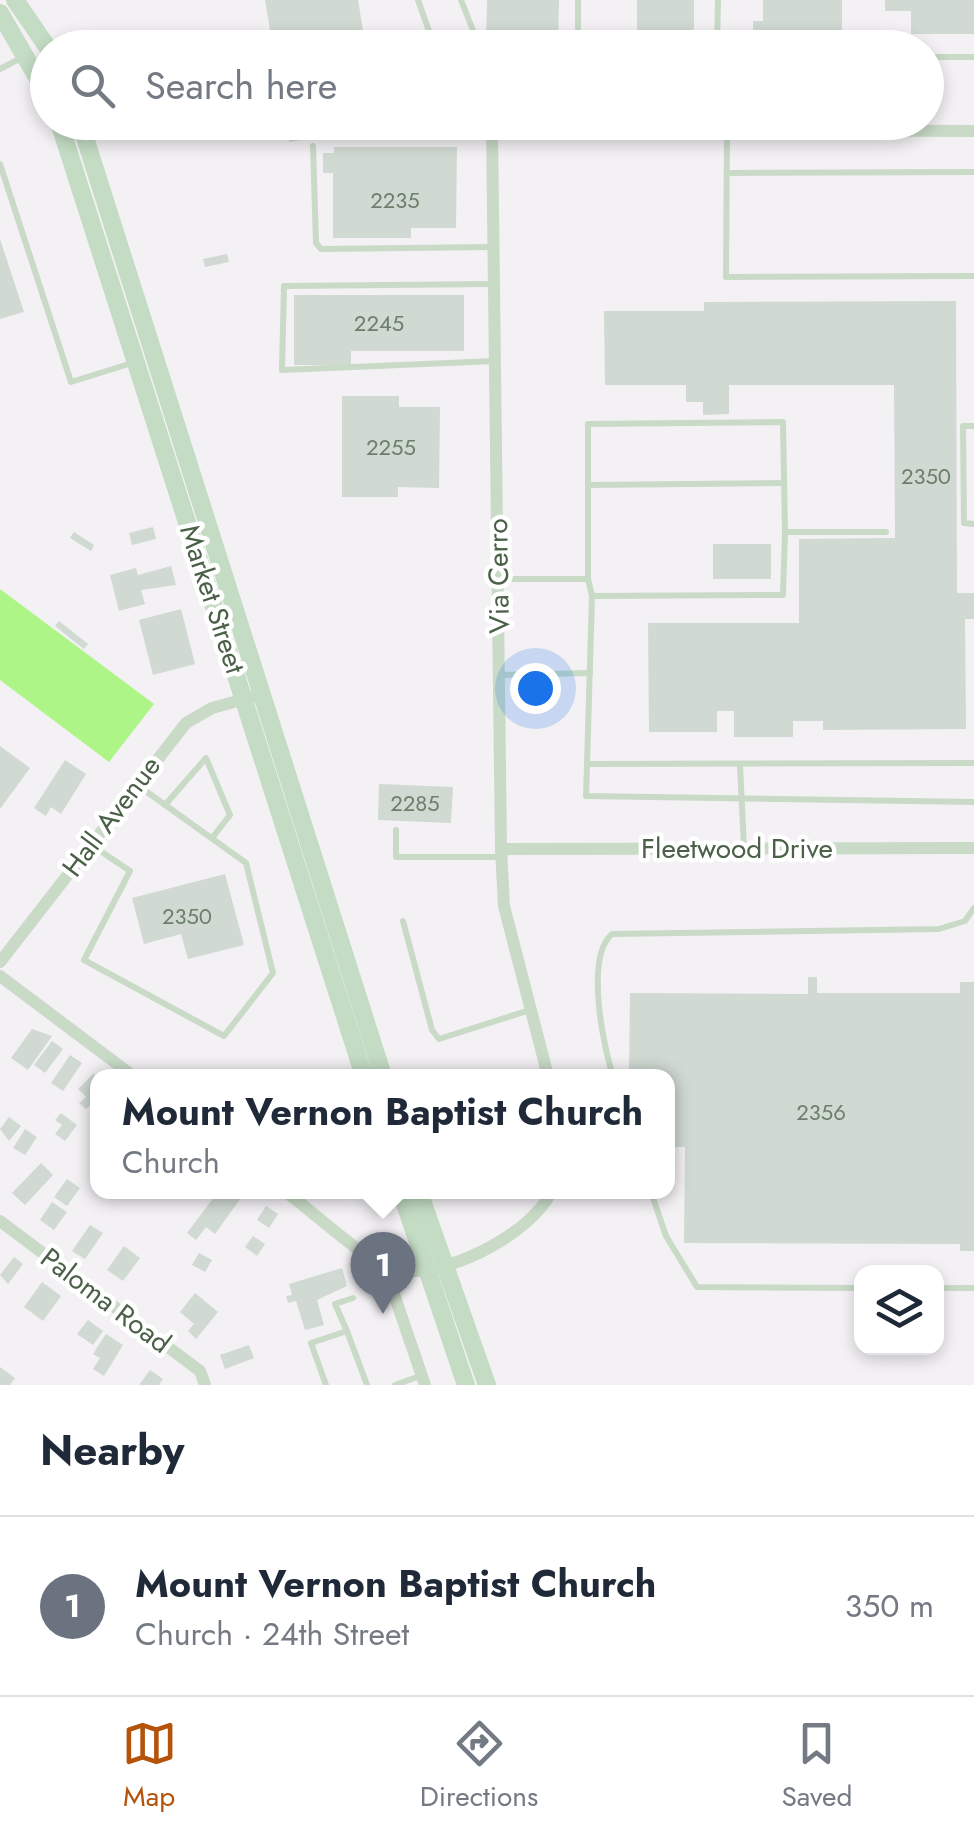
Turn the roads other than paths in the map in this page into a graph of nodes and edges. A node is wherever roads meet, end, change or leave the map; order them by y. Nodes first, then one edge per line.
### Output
1 (15, 0) edge
2 (418, 0) edge
3 (461, 0) edge
4 (578, 0) edge
5 (718, 0) edge
6 (0, 13) edge
7 (36, 30) edge
8 (429, 30) edge
9 (473, 30) edge
10 (578, 30) edge
11 (717, 30) edge
12 (26, 56) junction
13 (944, 57) edge
14 (974, 57) edge
15 (30, 63) edge
16 (0, 69) edge
17 (944, 129) edge
18 (974, 131) edge
19 (65, 140) edge
20 (85, 140) edge
21 (492, 140) edge
22 (721, 140) edge
23 (313, 146) dead end
24 (0, 164) edge
25 (974, 172) edge
26 (727, 174) junction
27 (494, 247) junction
28 (974, 276) edge
29 (494, 284) junction
30 (495, 361) junction
31 (138, 362) junction
32 (974, 426) edge
33 (784, 483) junction
34 (588, 484) junction
35 (974, 524) edge
36 (785, 532) junction
37 (886, 532) dead end
38 (498, 579) junction
39 (588, 580) junction
40 (592, 596) junction
41 (590, 673) junction
42 (499, 675) junction
43 (254, 697) junction
44 (974, 763) edge
45 (587, 764) junction
46 (740, 766) junction
47 (135, 784) junction
48 (742, 800) junction
49 (974, 802) edge
50 (165, 805) junction
51 (396, 830) dead end
52 (212, 838) junction
53 (90, 843) junction
54 (744, 848) junction
55 (974, 848) edge
56 (501, 853) junction
57 (974, 908) edge
58 (403, 921) dead end
59 (0, 962) edge
60 (0, 976) edge
61 (531, 1010) junction
62 (124, 1069) edge
63 (362, 1069) edge
64 (381, 1069) edge
65 (546, 1069) edge
66 (612, 1069) edge
67 (295, 1199) edge
68 (403, 1199) edge
69 (420, 1199) edge
70 (546, 1199) edge
71 (653, 1199) edge
72 (0, 1221) edge
73 (384, 1265) junction
74 (433, 1266) junction
75 (854, 1288) edge
76 (944, 1288) edge
77 (974, 1288) edge
78 (352, 1298) dead end
79 (347, 1331) junction
80 (423, 1380) edge
81 (205, 1385) edge
82 (326, 1385) edge
83 (367, 1385) edge
84 (395, 1385) edge
85 (466, 1385) edge
86 (487, 1385) edge

1 - 7 main road
2 - 8 lane
3 - 9 lane
4 - 10 lane
5 - 11 lane
6 - 12 main road
12 - 15 main road
12 - 16 lane
13 - 14 lane
17 - 18 street
19 - 31 main road, Market Street
20 - 43 main road, Market Street
21 - 27 street, Via Cerro
22 - 26 lane
23 - 27 lane
24 - 31 lane
25 - 26 lane
26 - 28 lane
27 - 29 street, Via Cerro
29 - 30 street, Via Cerro
29 - 30 lane
30 - 38 street, Via Cerro
31 - 43 main road, Market Street
32 - 35 lane
33 - 34 lane
33 - 34 lane
33 - 36 lane
34 - 39 lane
36 - 37 lane
36 - 40 lane
38 - 39 lane
38 - 42 street, Via Cerro
39 - 40 lane
40 - 41 lane
41 - 42 lane
41 - 45 lane
42 - 56 street, Via Cerro
43 - 47 street, Hall Avenue
43 - 63 main road, Market Street
43 - 64 main road, Market Street
44 - 46 lane
45 - 46 lane
45 - 48 lane
46 - 48 lane
47 - 50 lane
47 - 53 street, Hall Avenue
48 - 49 lane
48 - 54 lane
50 - 52 lane
50 - 52 lane
51 - 56 lane
52 - 53 lane
53 - 59 street, Hall Avenue
54 - 55 street, Fleetwood Drive
54 - 56 street, Fleetwood Drive
56 - 61 street, Via Cerro
57 - 66 lane
58 - 61 lane
60 - 62 street
61 - 65 street, Via Cerro
67 - 73 street
68 - 74 main road
69 - 74 main road
70 - 74 street
71 - 75 lane
72 - 81 street, Paloma Road
73 - 74 street
73 - 80 street
74 - 85 main road
74 - 86 main road
76 - 77 lane
78 - 79 lane
79 - 82 lane
79 - 83 lane
80 - 84 lane

